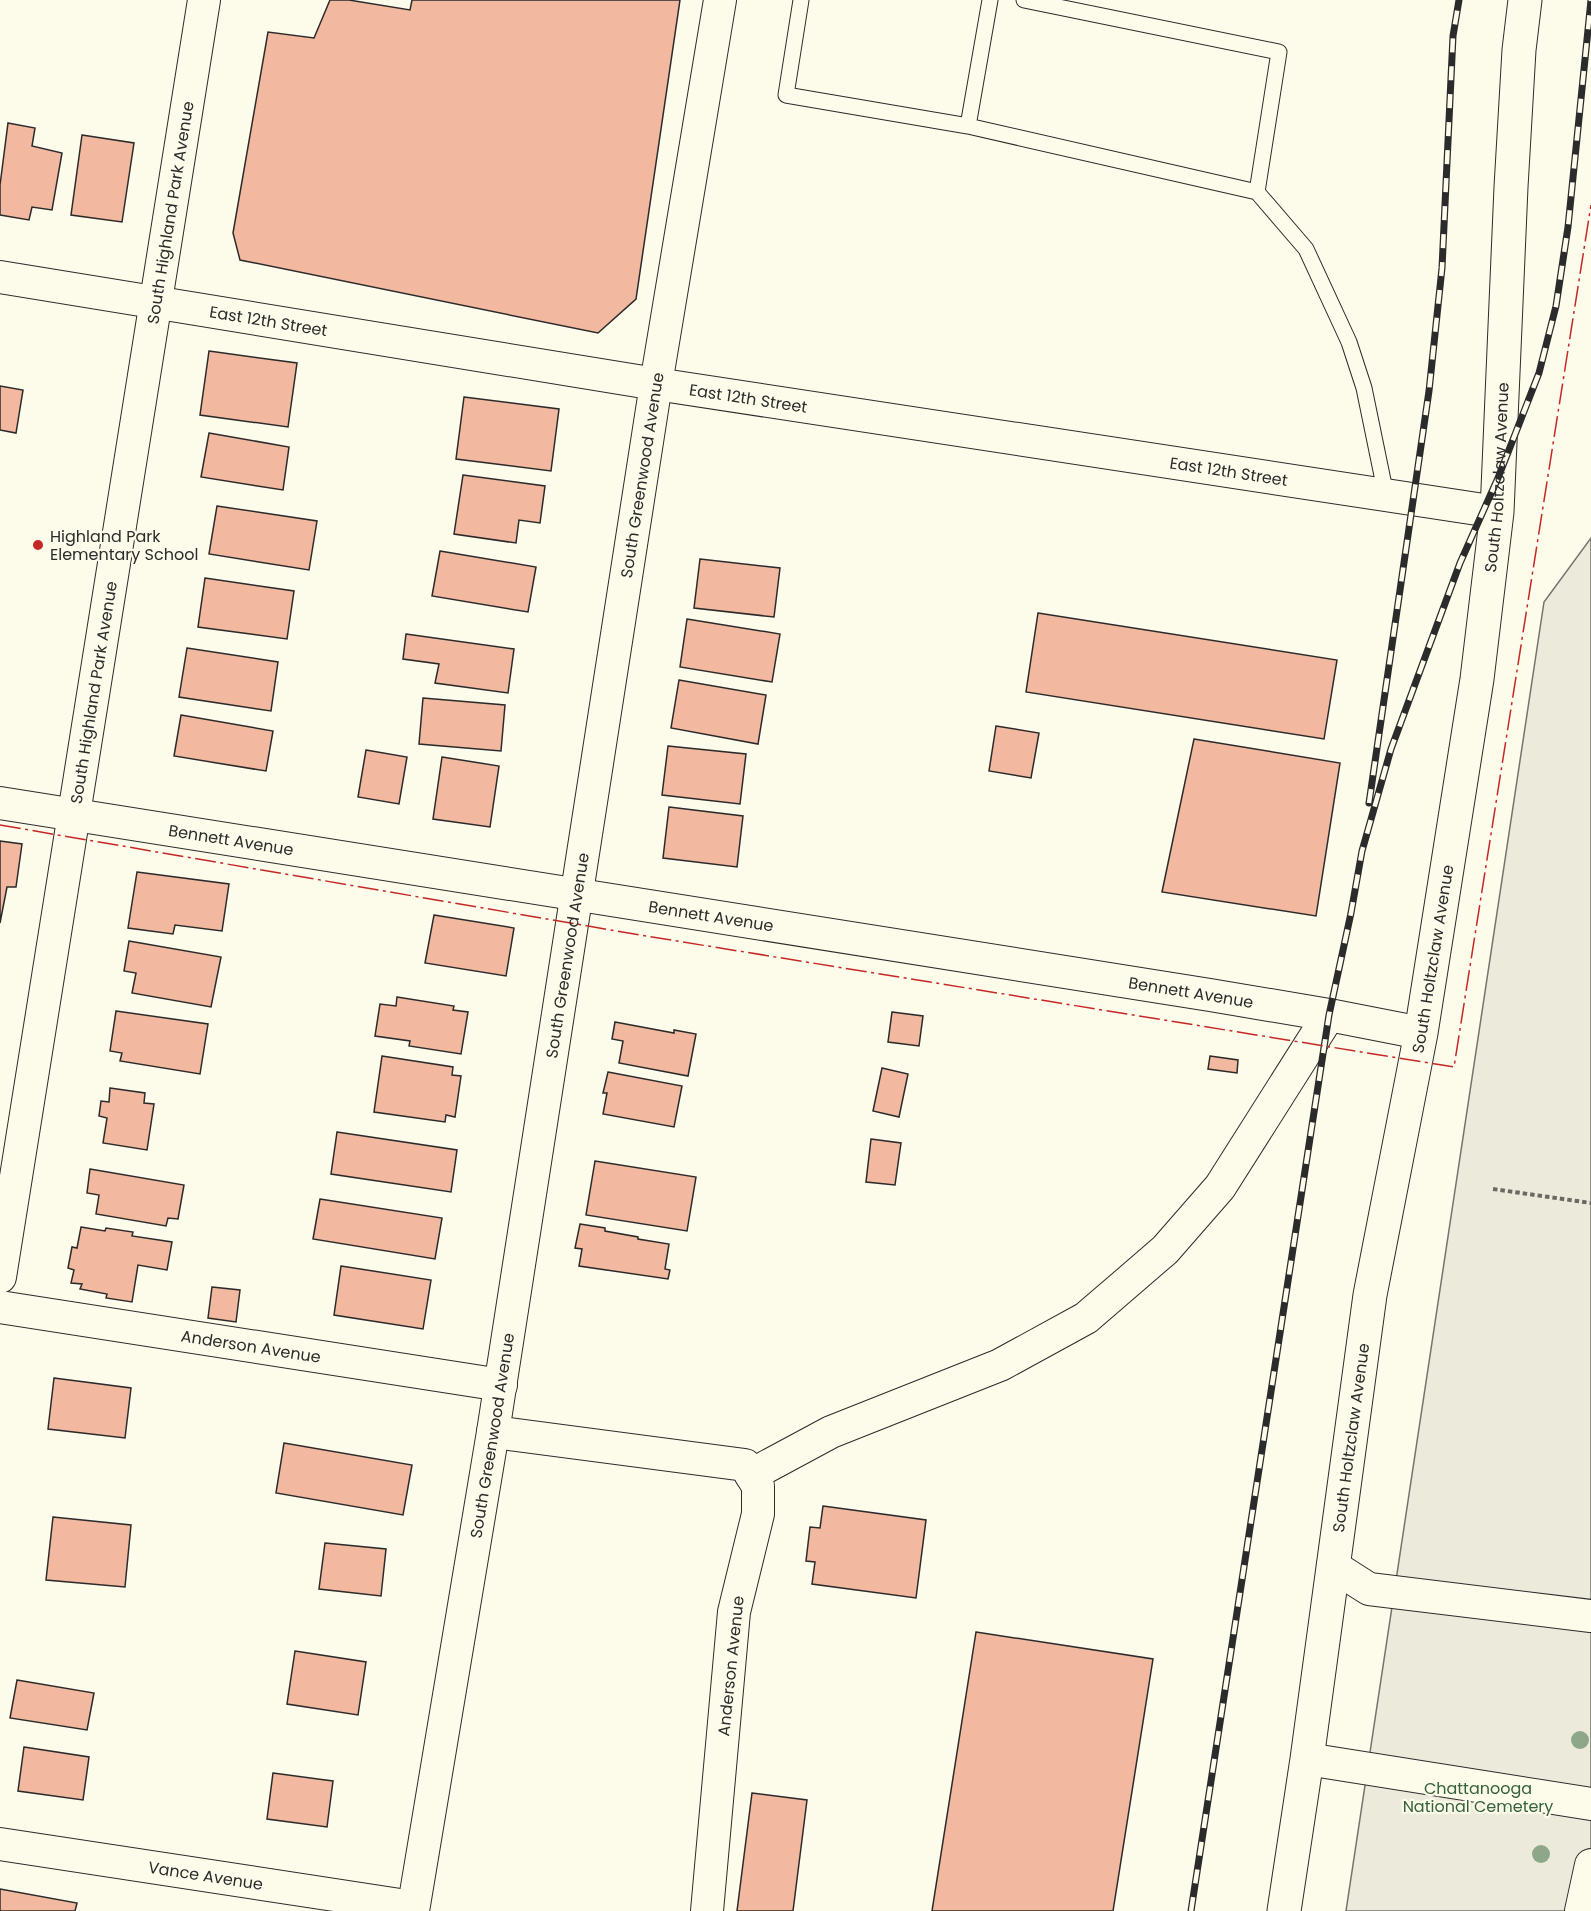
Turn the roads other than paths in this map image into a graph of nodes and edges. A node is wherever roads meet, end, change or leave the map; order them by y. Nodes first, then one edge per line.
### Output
1 (204, 0) edge
2 (720, 0) edge
3 (801, 0) edge
4 (990, 0) edge
5 (1024, 0) edge
6 (1525, 0) edge
7 (968, 126) junction
8 (1257, 192) junction
9 (0, 277) edge
10 (155, 303) junction
11 (656, 384) junction
12 (1386, 495) junction
13 (1497, 512) junction
14 (0, 803) edge
15 (74, 814) junction
16 (576, 894) junction
17 (1329, 1015) junction
18 (1421, 1033) junction
19 (0, 1277) edge
20 (0, 1307) edge
21 (501, 1385) junction
22 (493, 1432) junction
23 (751, 1475) junction
24 (1334, 1566) junction
25 (1591, 1616) edge
26 (1307, 1759) junction
27 (1591, 1803) edge
28 (0, 1844) edge
29 (1591, 1865) edge
30 (413, 1909) edge
31 (707, 1911) edge
32 (1284, 1911) edge
33 (1581, 1911) edge

1 - 10 street, South Highland Park Avenue
2 - 11 street, South Greenwood Avenue
3 - 7 lane
4 - 7 lane
5 - 8 lane
6 - 13 main road, South Holtzclaw Avenue
7 - 8 lane
8 - 12 lane
9 - 10 street, East 12th Street
10 - 11 street, East 12th Street
10 - 15 street, South Highland Park Avenue
11 - 12 street, East 12th Street
11 - 16 street, South Greenwood Avenue
12 - 13 street, East 12th Street
13 - 18 main road, South Holtzclaw Avenue
14 - 15 street, Bennett Avenue
15 - 16 street, Bennett Avenue
15 - 19 street, South Highland Park Avenue
16 - 17 street, Bennett Avenue
16 - 21 street, South Greenwood Avenue
17 - 18 street, Bennett Avenue
17 - 23 street
18 - 24 main road, South Holtzclaw Avenue
20 - 21 street, Anderson Avenue
21 - 22 street, South Greenwood Avenue
22 - 23 street
22 - 30 street, South Greenwood Avenue
23 - 31 street, Anderson Avenue
24 - 25 street
24 - 26 main road, South Holtzclaw Avenue
26 - 27 street
26 - 32 main road, South Holtzclaw Avenue
28 - 30 street, Vance Avenue
29 - 33 street

